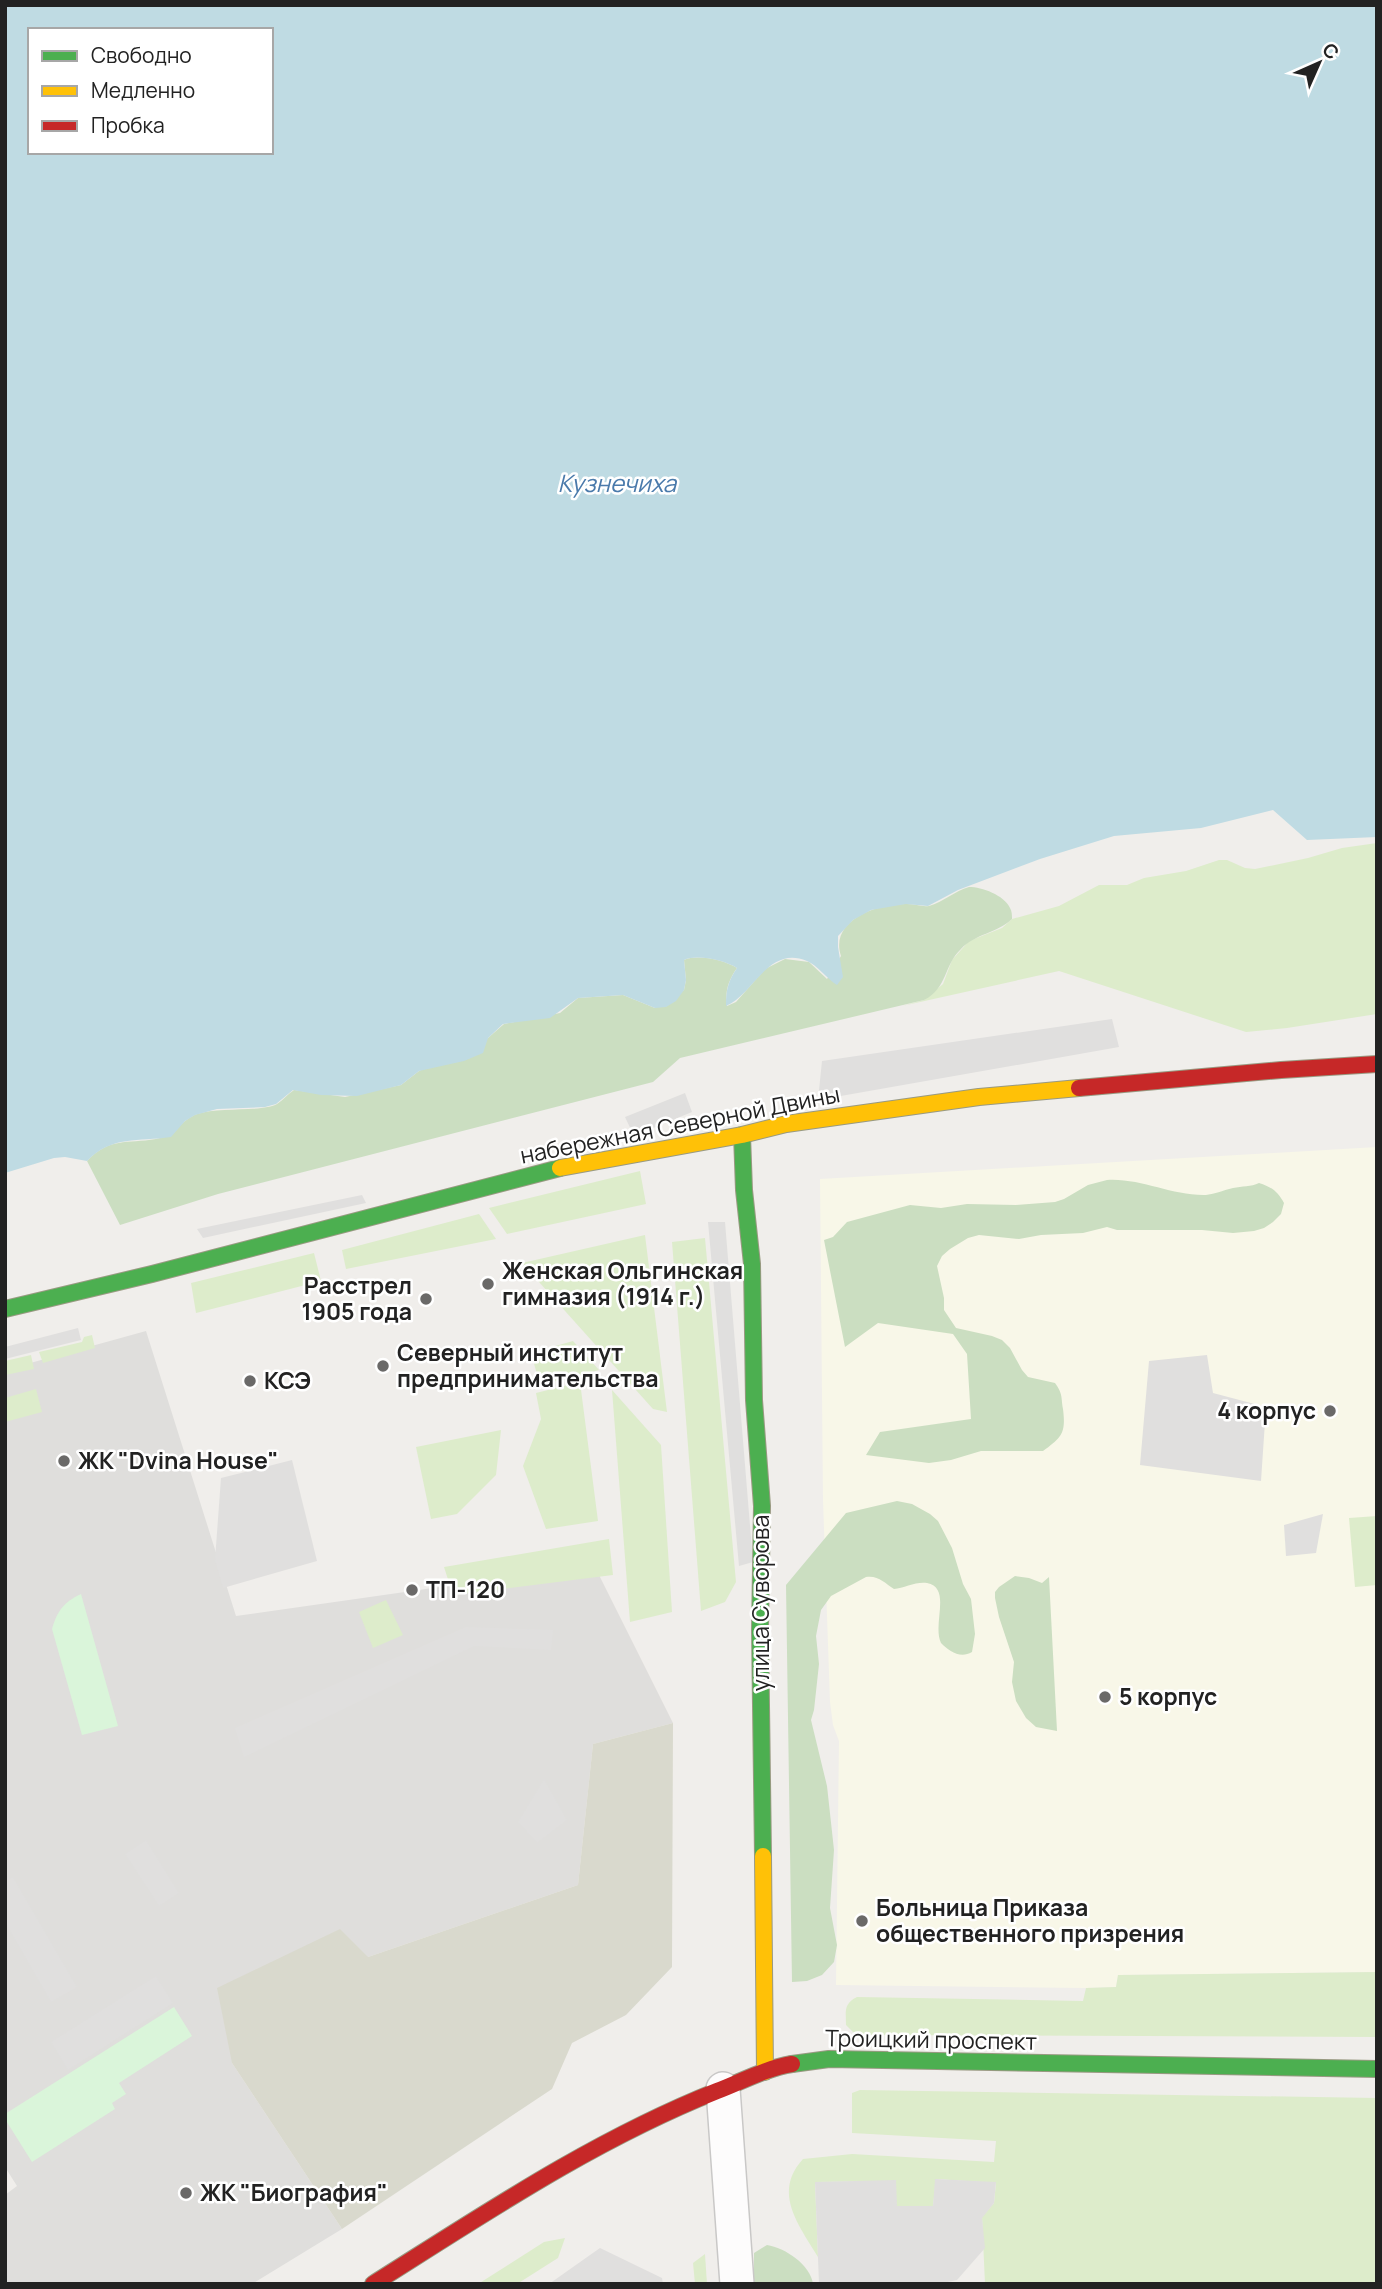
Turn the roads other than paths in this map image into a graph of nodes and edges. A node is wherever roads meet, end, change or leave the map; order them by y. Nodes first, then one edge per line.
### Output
1 (1377, 1064) edge
2 (742, 1135) junction
3 (5, 1309) edge
4 (1377, 2069) edge
5 (765, 2072) junction
6 (723, 2089) junction
7 (373, 2284) edge
8 (737, 2284) edge

1 - 2 street, набережная Северной Двины
2 - 3 street, набережная Северной Двины
2 - 5 street, улица Суворова
4 - 5 street, Троицкий проспект
5 - 6 street, Троицкий проспект
6 - 7 street, Троицкий проспект
6 - 8 street

